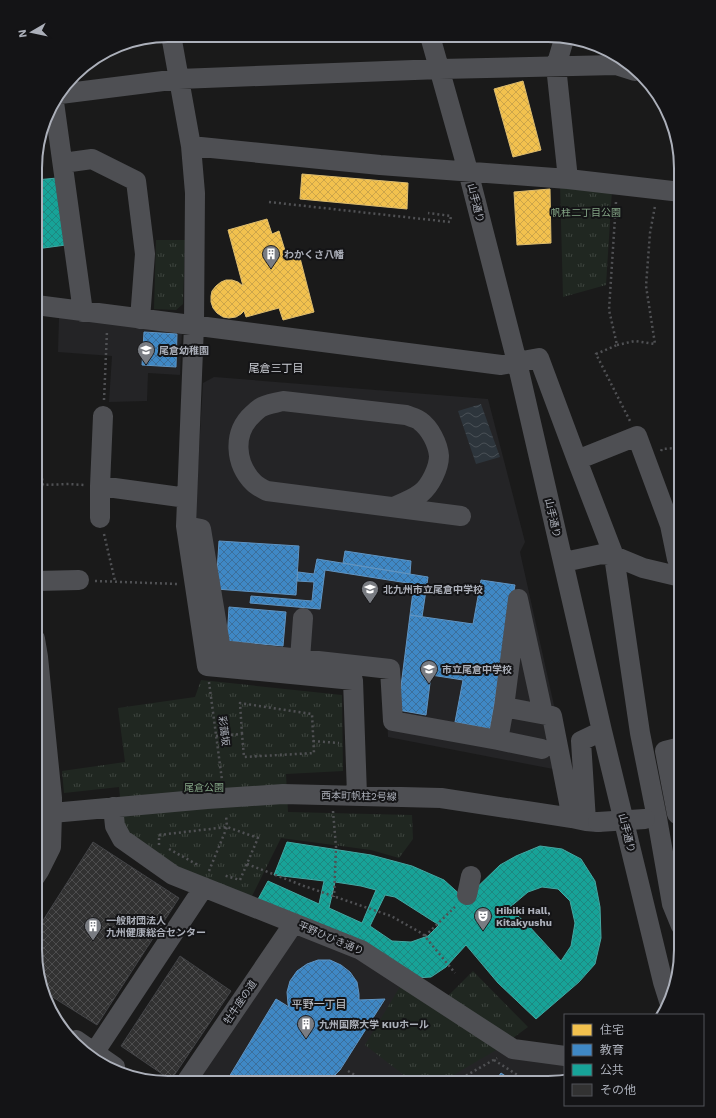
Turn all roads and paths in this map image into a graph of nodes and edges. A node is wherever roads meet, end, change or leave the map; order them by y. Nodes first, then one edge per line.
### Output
1 (172, 42) edge
2 (432, 42) edge
3 (563, 43) edge
4 (556, 66) junction
5 (625, 68) edge
6 (440, 69) junction
7 (179, 79) junction
8 (67, 93) edge
9 (56, 112) edge
10 (191, 146) junction
11 (63, 163) junction
12 (468, 171) junction
13 (568, 178) junction
14 (617, 185) junction
15 (658, 190) junction
16 (674, 191) edge
17 (269, 202) dead end
18 (428, 212) dead end
19 (42, 306) edge
20 (83, 312) junction
21 (107, 314) junction
22 (140, 319) junction
23 (194, 325) junction
24 (617, 345) junction
25 (517, 362) junction
26 (103, 416) joint
27 (637, 436) junction
28 (577, 460) junction
29 (42, 478) edge
30 (69, 484) dead end
31 (100, 486) junction
32 (187, 498) junction
33 (393, 507) junction
34 (461, 516) dead end
35 (100, 518) joint
36 (186, 526) junction
37 (674, 544) edge
38 (614, 556) junction
39 (564, 562) junction
40 (674, 568) edge
41 (79, 580) joint
42 (42, 581) edge
43 (115, 581) junction
44 (195, 585) junction
45 (303, 618) dead end
46 (300, 659) junction
47 (207, 666) junction
48 (504, 707) junction
49 (543, 714) junction
50 (42, 731) edge
51 (602, 731) junction
52 (242, 734) junction
53 (216, 736) junction
54 (498, 740) junction
55 (313, 741) junction
56 (355, 744) junction
57 (542, 749) dead end
58 (674, 749) edge
59 (674, 791) edge
60 (331, 795) junction
61 (357, 795) junction
62 (224, 798) junction
63 (113, 807) junction
64 (44, 814) edge
65 (674, 814) edge
66 (651, 818) junction
67 (585, 820) junction
68 (226, 827) junction
69 (167, 848) dead end
70 (150, 859) junction
71 (247, 864) junction
72 (42, 865) edge
73 (202, 867) dead end
74 (221, 874) dead end
75 (471, 876) dead end
76 (210, 880) junction
77 (467, 895) joint
78 (334, 896) junction
79 (674, 909) edge
80 (294, 923) junction
81 (425, 936) junction
82 (454, 973) dead end
83 (666, 992) edge
84 (514, 1049) junction
85 (94, 1053) edge
86 (564, 1056) edge
87 (494, 1060) junction
88 (348, 1071) dead end
89 (190, 1076) edge
90 (356, 1076) edge
91 (465, 1076) edge
92 (519, 1076) edge

1 - 7 street
2 - 6 street, 山手通り
3 - 4 street
4 - 5 street
4 - 6 street
4 - 13 street
6 - 7 street
6 - 12 street, 山手通り
7 - 8 street
7 - 10 street
9 - 11 street
10 - 12 street
10 - 23 street
11 - 20 street
11 - 22 street
12 - 13 street
12 - 25 street, 山手通り
13 - 14 street
14 - 15 street
14 - 24 path
15 - 16 street
15 - 24 path
17 - 18 path
19 - 20 street
20 - 21 street
21 - 22 street
21 - 26 path
22 - 23 street
23 - 25 street
23 - 32 street
24 - 27 path
25 - 28 street
25 - 39 street, 山手通り
26 - 31 street
27 - 28 street
27 - 37 street
28 - 38 street
29 - 30 path
31 - 32 street
31 - 35 street
32 - 36 street
33 - 33 street
33 - 34 street
35 - 43 path
36 - 44 street
36 - 46 street
38 - 39 street
38 - 40 street
38 - 66 street
39 - 51 street, 山手通り
41 - 42 street
41 - 43 path
43 - 44 path
44 - 47 street
45 - 46 street
46 - 54 street
47 - 53 path, 彩藹坂
47 - 56 street
48 - 49 street
48 - 49 street
48 - 54 street
49 - 67 street
50 - 64 street
51 - 67 street
51 - 83 street, 山手通り
52 - 53 path
52 - 55 path
52 - 55 path
53 - 62 path, 彩藹坂
54 - 57 street
55 - 56 path
56 - 61 street
58 - 59 street
60 - 61 street, 西本町帆柱2号線
60 - 62 street, 西本町帆柱2号線
60 - 78 path
61 - 67 street, 西本町帆柱2号線
62 - 63 street, 西本町帆柱2号線
62 - 68 path, 彩藹坂
63 - 64 street, 西本町帆柱2号線
63 - 70 street, 平野ひびき通り
64 - 72 street
65 - 66 street, 西本町帆柱2号線
66 - 67 street, 西本町帆柱2号線, bridge
66 - 79 street
68 - 70 path
68 - 71 path
68 - 76 path
69 - 73 path
70 - 76 street, 平野ひびき通り
71 - 74 path
71 - 78 path
75 - 77 street
76 - 80 street, 平野ひびき通り
76 - 85 street
77 - 81 path
78 - 81 path
80 - 84 street, 平野ひびき通り
80 - 89 street, 牡牛座の道
81 - 82 path
84 - 86 street, 平野ひびき通り
84 - 87 path
87 - 91 path
87 - 92 path
88 - 90 path

